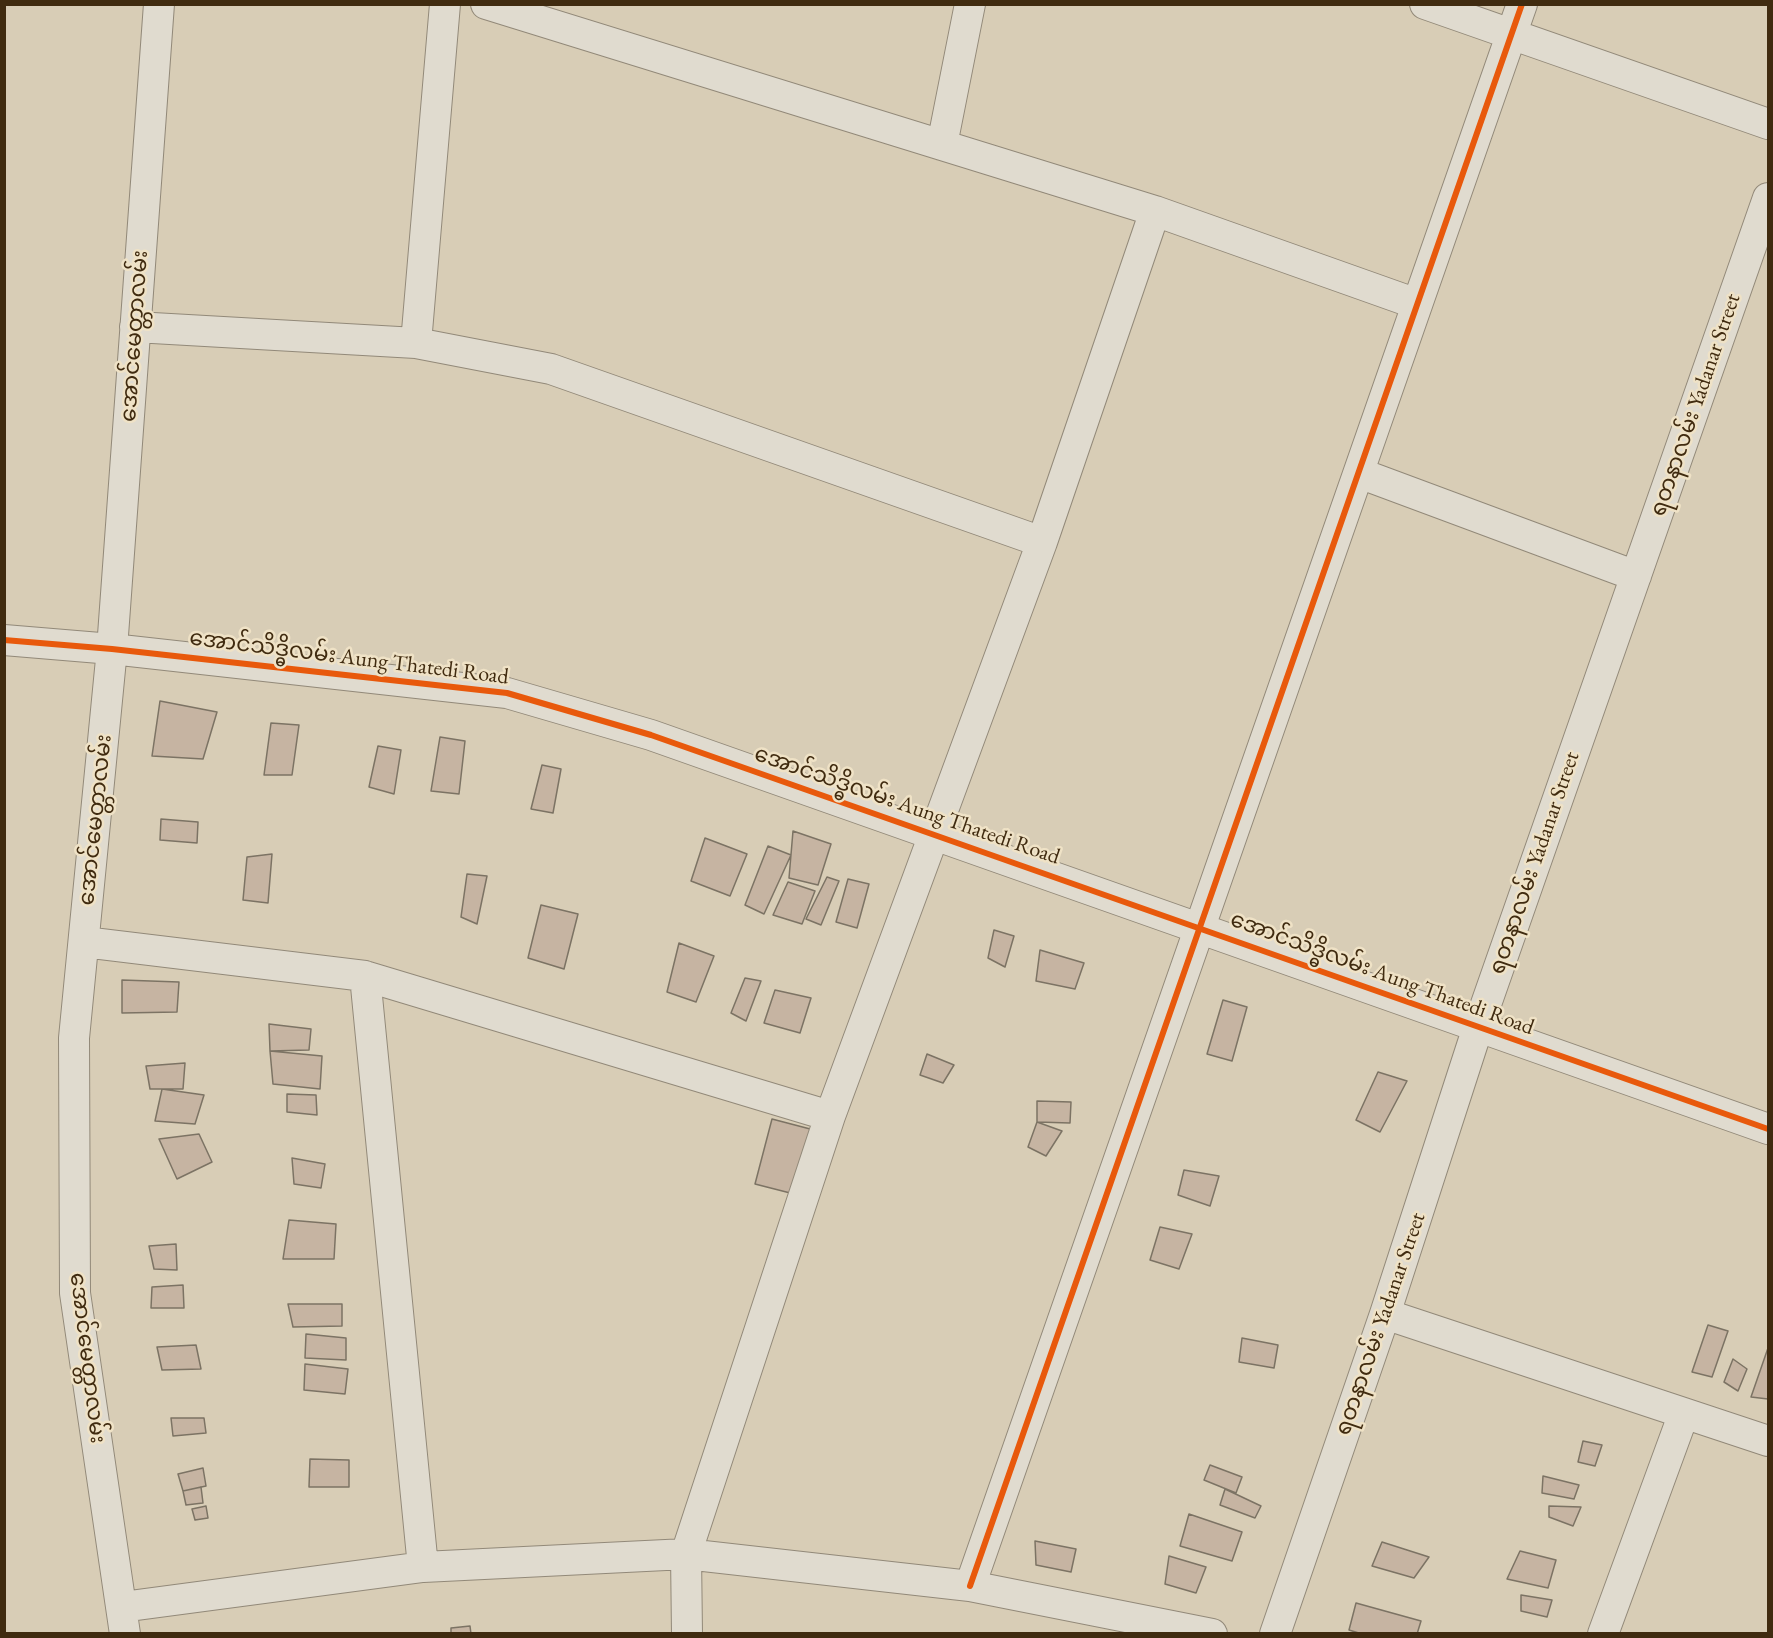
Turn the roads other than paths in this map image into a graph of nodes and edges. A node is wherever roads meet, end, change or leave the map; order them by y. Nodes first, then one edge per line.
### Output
1 (159, 4) edge
2 (445, 4) edge
3 (486, 4) edge
4 (970, 4) edge
5 (1425, 4) edge
6 (1522, 4) edge
7 (1511, 35) junction
8 (1768, 124) edge
9 (942, 145) junction
10 (1768, 198) edge
11 (1155, 211) junction
12 (1418, 304) junction
13 (135, 327) junction
14 (416, 343) junction
15 (1359, 472) junction
16 (1042, 542) junction
17 (1636, 576) junction
18 (4, 640) edge
19 (112, 649) junction
20 (933, 834) junction
21 (1200, 928) junction
22 (84, 942) junction
23 (365, 976) junction
24 (1478, 1027) junction
25 (830, 1116) junction
26 (1768, 1129) edge
27 (1385, 1314) junction
28 (1684, 1413) junction
29 (1768, 1441) edge
30 (686, 1554) junction
31 (423, 1568) junction
32 (970, 1586) junction
33 (123, 1620) edge
34 (687, 1634) edge
35 (1212, 1634) edge
36 (1275, 1634) edge
37 (1604, 1634) edge

1 - 13 street, အောင်မေတ္တာလမ်း
2 - 14 street
3 - 9 street
4 - 9 street
5 - 7 street
6 - 7 street
7 - 8 street
7 - 12 street
9 - 11 street
10 - 17 street, ရတနာလမ်း Yadanar Street
11 - 12 street
11 - 16 street
12 - 15 street
13 - 14 street
13 - 19 street, အောင်မေတ္တာလမ်း
14 - 16 street
15 - 17 street
15 - 21 street
16 - 20 street
17 - 24 street, ရတနာလမ်း Yadanar Street
18 - 19 street, အောင်သိဒ္ဓိလမ်း Aung Thatedi Road
19 - 20 street, အောင်သိဒ္ဓိလမ်း Aung Thatedi Road
19 - 22 street, အောင်မေတ္တာလမ်း
20 - 21 street, အောင်သိဒ္ဓိလမ်း Aung Thatedi Road
20 - 25 street
21 - 24 street, အောင်သိဒ္ဓိလမ်း Aung Thatedi Road
21 - 32 street
22 - 23 street
22 - 33 street, အောင်မေတ္တာလမ်း
23 - 25 street
23 - 31 street
24 - 26 street, အောင်သိဒ္ဓိလမ်း Aung Thatedi Road
24 - 27 street, ရတနာလမ်း Yadanar Street
25 - 30 street
27 - 28 street
27 - 36 street, ရတနာလမ်း Yadanar Street
28 - 29 street
28 - 37 street
30 - 31 street
30 - 32 street
30 - 34 street
31 - 33 street
32 - 35 street

